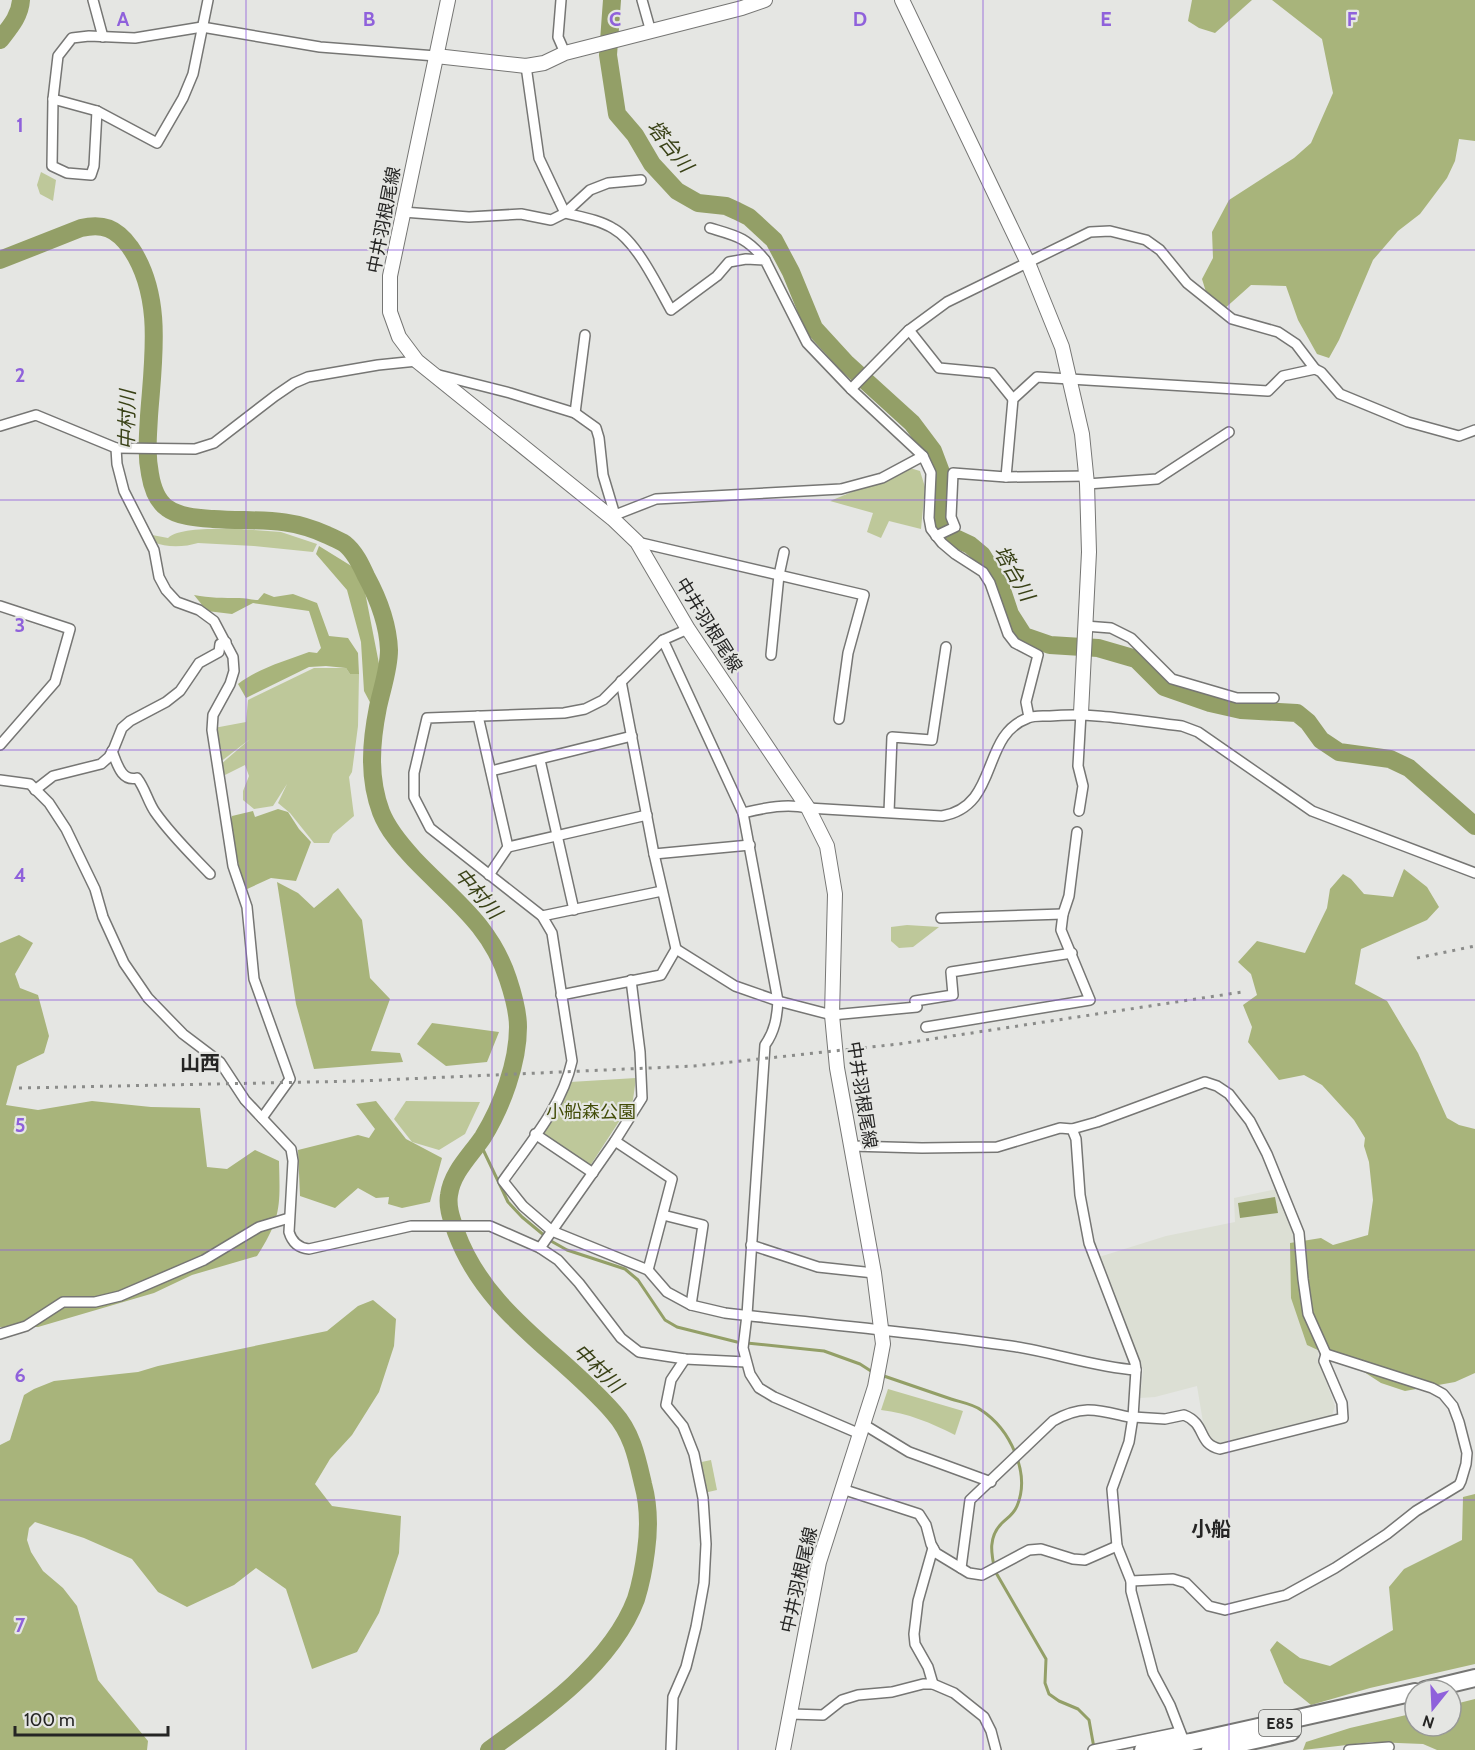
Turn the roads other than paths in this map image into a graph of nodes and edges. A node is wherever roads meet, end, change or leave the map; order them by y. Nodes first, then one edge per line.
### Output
1 (93, 0) edge
2 (208, 0) edge
3 (448, 0) edge
4 (561, 0) edge
5 (642, 0) edge
6 (765, 0) edge
7 (902, 0) edge
8 (741, 4) edge
9 (202, 27) junction
10 (651, 32) junction
11 (104, 37) junction
12 (565, 53) junction
13 (436, 56) junction
14 (526, 66) junction
15 (53, 99) junction
16 (97, 111) junction
17 (641, 180) dead end
18 (403, 212) junction
19 (565, 213) junction
20 (710, 228) dead end
21 (765, 260) junction
22 (1028, 263) junction
23 (909, 330) junction
24 (585, 335) dead end
25 (417, 361) junction
26 (1315, 369) junction
27 (433, 374) junction
28 (1070, 379) junction
29 (851, 389) junction
30 (1013, 399) junction
31 (575, 413) junction
32 (0, 426) edge
33 (1475, 429) edge
34 (1229, 432) dead end
35 (120, 449) junction
36 (923, 456) junction
37 (1006, 477) junction
38 (1087, 480) junction
39 (614, 517) junction
40 (936, 536) junction
41 (637, 542) junction
42 (784, 552) dead end
43 (779, 575) junction
44 (0, 606) edge
45 (688, 629) junction
46 (1085, 629) junction
47 (663, 640) junction
48 (226, 642) junction
49 (946, 647) dead end
50 (771, 655) dead end
51 (621, 681) junction
52 (1274, 698) dead end
53 (1081, 713) junction
54 (478, 716) junction
55 (1029, 717) junction
56 (839, 719) dead end
57 (632, 736) junction
58 (0, 745) edge
59 (112, 751) junction
60 (540, 760) junction
61 (491, 771) junction
62 (0, 780) edge
63 (36, 790) junction
64 (808, 808) junction
65 (1079, 811) dead end
66 (889, 812) junction
67 (743, 813) junction
68 (647, 815) junction
69 (1077, 832) dead end
70 (558, 837) junction
71 (750, 845) junction
72 (508, 847) junction
73 (654, 854) junction
74 (1475, 873) edge
75 (210, 874) dead end
76 (489, 874) junction
77 (662, 891) junction
78 (574, 910) junction
79 (1063, 914) junction
80 (542, 916) junction
81 (941, 918) dead end
82 (676, 950) junction
83 (1072, 953) junction
84 (632, 980) junction
85 (561, 995) junction
86 (778, 1001) junction
87 (832, 1015) junction
88 (926, 1027) dead end
89 (262, 1118) junction
90 (1072, 1129) junction
91 (535, 1134) junction
92 (615, 1141) junction
93 (851, 1146) junction
94 (593, 1173) junction
95 (663, 1215) junction
96 (289, 1218) junction
97 (552, 1231) junction
98 (750, 1245) junction
99 (542, 1246) junction
100 (648, 1270) junction
101 (874, 1273) junction
102 (691, 1305) junction
103 (747, 1316) junction
104 (881, 1329) junction
105 (0, 1334) edge
106 (1326, 1354) junction
107 (685, 1359) junction
108 (746, 1362) junction
109 (1136, 1370) junction
110 (1133, 1418) junction
111 (861, 1429) junction
112 (991, 1482) junction
113 (842, 1489) junction
114 (1117, 1546) junction
115 (933, 1548) junction
116 (961, 1568) junction
117 (1131, 1581) junction
118 (933, 1684) junction
119 (1403, 1695) edge
120 (1403, 1706) edge
121 (790, 1714) junction
122 (1389, 1747) dead end
123 (671, 1750) edge
124 (783, 1750) edge
125 (996, 1750) edge
126 (1093, 1750) edge
127 (1143, 1750) edge
128 (1210, 1750) edge
129 (1349, 1750) edge

1 - 11 street
2 - 9 street
3 - 13 main road, 中井羽根尾線
4 - 12 street
5 - 10 street
6 - 8 main road
7 - 22 main road
8 - 10 main road
9 - 11 street
9 - 13 street
9 - 16 street
10 - 12 main road
11 - 15 street
12 - 14 main road
13 - 14 main road
13 - 18 main road, 中井羽根尾線
14 - 19 street
15 - 16 street
15 - 16 street
17 - 19 street
18 - 19 street
18 - 25 main road, 中井羽根尾線
19 - 21 street
20 - 21 street
21 - 29 street
22 - 23 street
22 - 26 street
22 - 28 main road
23 - 29 street
23 - 30 street
24 - 31 street
25 - 27 main road, 中井羽根尾線
25 - 35 street
26 - 28 street
26 - 33 street
27 - 31 street
27 - 39 main road, 中井羽根尾線
28 - 30 street
28 - 38 main road
29 - 36 street
30 - 37 street
31 - 39 street
32 - 35 street
34 - 38 street
35 - 48 street
36 - 39 street
36 - 40 street
37 - 38 street
37 - 40 street
38 - 46 main road
39 - 41 main road, 中井羽根尾線
40 - 55 street
41 - 43 street
41 - 45 main road, 中井羽根尾線
42 - 43 street
43 - 50 street
43 - 56 street
44 - 58 street
45 - 47 street
45 - 64 main road, 中井羽根尾線
46 - 52 street
46 - 53 main road
47 - 51 street
47 - 67 street
48 - 59 street
48 - 89 street
49 - 66 street
51 - 54 street
51 - 57 street
53 - 55 street
53 - 65 street
53 - 74 street
54 - 61 street
54 - 76 street
55 - 66 street
57 - 60 street
57 - 68 street
59 - 63 street
59 - 75 street
60 - 61 street
60 - 70 street
61 - 72 street
62 - 63 street
63 - 89 street
64 - 66 street
64 - 67 street
64 - 87 main road, 中井羽根尾線
67 - 71 street
68 - 70 street
68 - 73 street
69 - 79 street
70 - 72 street
70 - 78 street
71 - 73 street
71 - 86 street
72 - 76 street
73 - 77 street
76 - 80 street
77 - 78 street
77 - 82 street
78 - 80 street
79 - 81 street
79 - 83 street
80 - 85 street
82 - 84 street
82 - 86 street
83 - 87 street
83 - 88 street
84 - 85 street
84 - 92 street
85 - 91 street
86 - 87 street
86 - 98 street
87 - 93 main road, 中井羽根尾線
89 - 96 street
90 - 93 street
90 - 106 street
90 - 109 street
91 - 94 street
91 - 97 street
92 - 94 street
92 - 95 street
93 - 101 main road, 中井羽根尾線
94 - 97 street
95 - 100 street
95 - 102 street
96 - 99 street
96 - 105 street
97 - 99 street
97 - 100 street
98 - 101 street
98 - 103 street
99 - 107 street
100 - 102 street
101 - 104 main road, 中井羽根尾線
102 - 103 street
103 - 104 street
103 - 108 street
104 - 109 street
104 - 111 main road, 中井羽根尾線
106 - 110 street
106 - 117 street
107 - 108 street
107 - 123 street
108 - 111 street
109 - 110 street
110 - 112 street
110 - 114 street
111 - 112 street
111 - 113 main road, 中井羽根尾線
112 - 116 street
113 - 115 street
113 - 121 main road, 中井羽根尾線
114 - 116 street
114 - 117 street
115 - 116 street
115 - 118 street
117 - 126 street
118 - 121 street
118 - 125 street
119 - 127 highway, E85
120 - 128 highway, E85
121 - 124 main road, 中井羽根尾線
122 - 129 street

